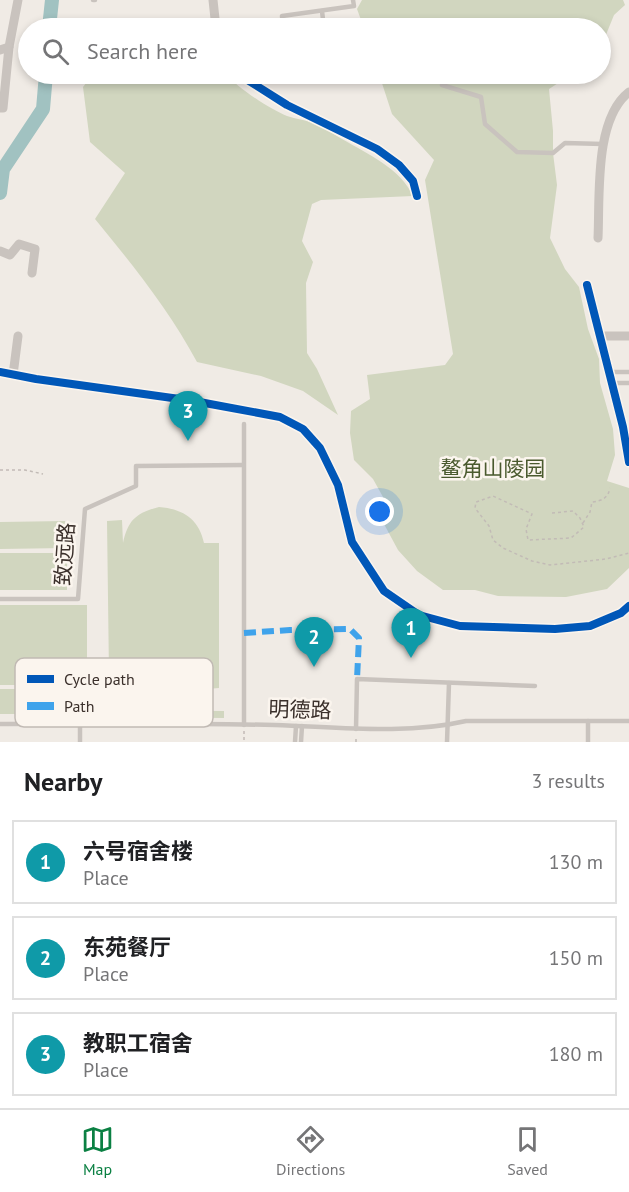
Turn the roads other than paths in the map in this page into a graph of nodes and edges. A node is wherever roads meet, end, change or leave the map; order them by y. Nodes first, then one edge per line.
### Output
1 (18, 0) edge
2 (213, 0) edge
3 (353, 0) edge
4 (322, 11) junction
5 (215, 18) edge
6 (282, 18) edge
7 (323, 18) edge
8 (4, 49) edge
9 (253, 84) edge
10 (442, 85) dead end
11 (629, 92) edge
12 (0, 108) edge
13 (603, 144) junction
14 (417, 196) dead end
15 (598, 238) dead end
16 (0, 251) edge
17 (32, 273) dead end
18 (587, 285) dead end
19 (18, 336) dead end
20 (600, 336) junction
21 (629, 336) edge
22 (0, 372) edge
23 (609, 372) junction
24 (629, 372) edge
25 (13, 375) junction
26 (612, 383) junction
27 (629, 383) edge
28 (244, 424) dead end
29 (629, 462) edge
30 (243, 465) junction
31 (0, 599) edge
32 (629, 606) edge
33 (449, 683) junction
34 (535, 686) dead end
35 (629, 721) edge
36 (588, 722) junction
37 (213, 725) edge
38 (244, 725) junction
39 (299, 726) junction
40 (448, 726) junction
41 (356, 729) junction
42 (295, 742) edge
43 (302, 742) edge
44 (447, 742) edge
45 (588, 742) edge

1 - 8 street
2 - 5 street
3 - 4 lane
4 - 6 lane
4 - 7 lane
8 - 12 street
9 - 14 street
10 - 13 lane
11 - 13 street
13 - 15 street
16 - 17 street
18 - 20 street
19 - 25 street
20 - 21 street
20 - 23 street
22 - 25 street
23 - 24 lane
23 - 26 street
25 - 32 street
26 - 27 lane
26 - 29 street
28 - 30 lane
30 - 31 lane, 致远路
30 - 38 lane
33 - 34 lane
33 - 40 lane
33 - 41 lane
35 - 36 lane, 明德路
36 - 40 lane, 明德路
36 - 45 lane
37 - 38 lane, 明德路
38 - 39 lane, 明德路
39 - 41 lane, 明德路
39 - 42 lane
39 - 43 lane
40 - 41 lane, 明德路
40 - 44 lane

